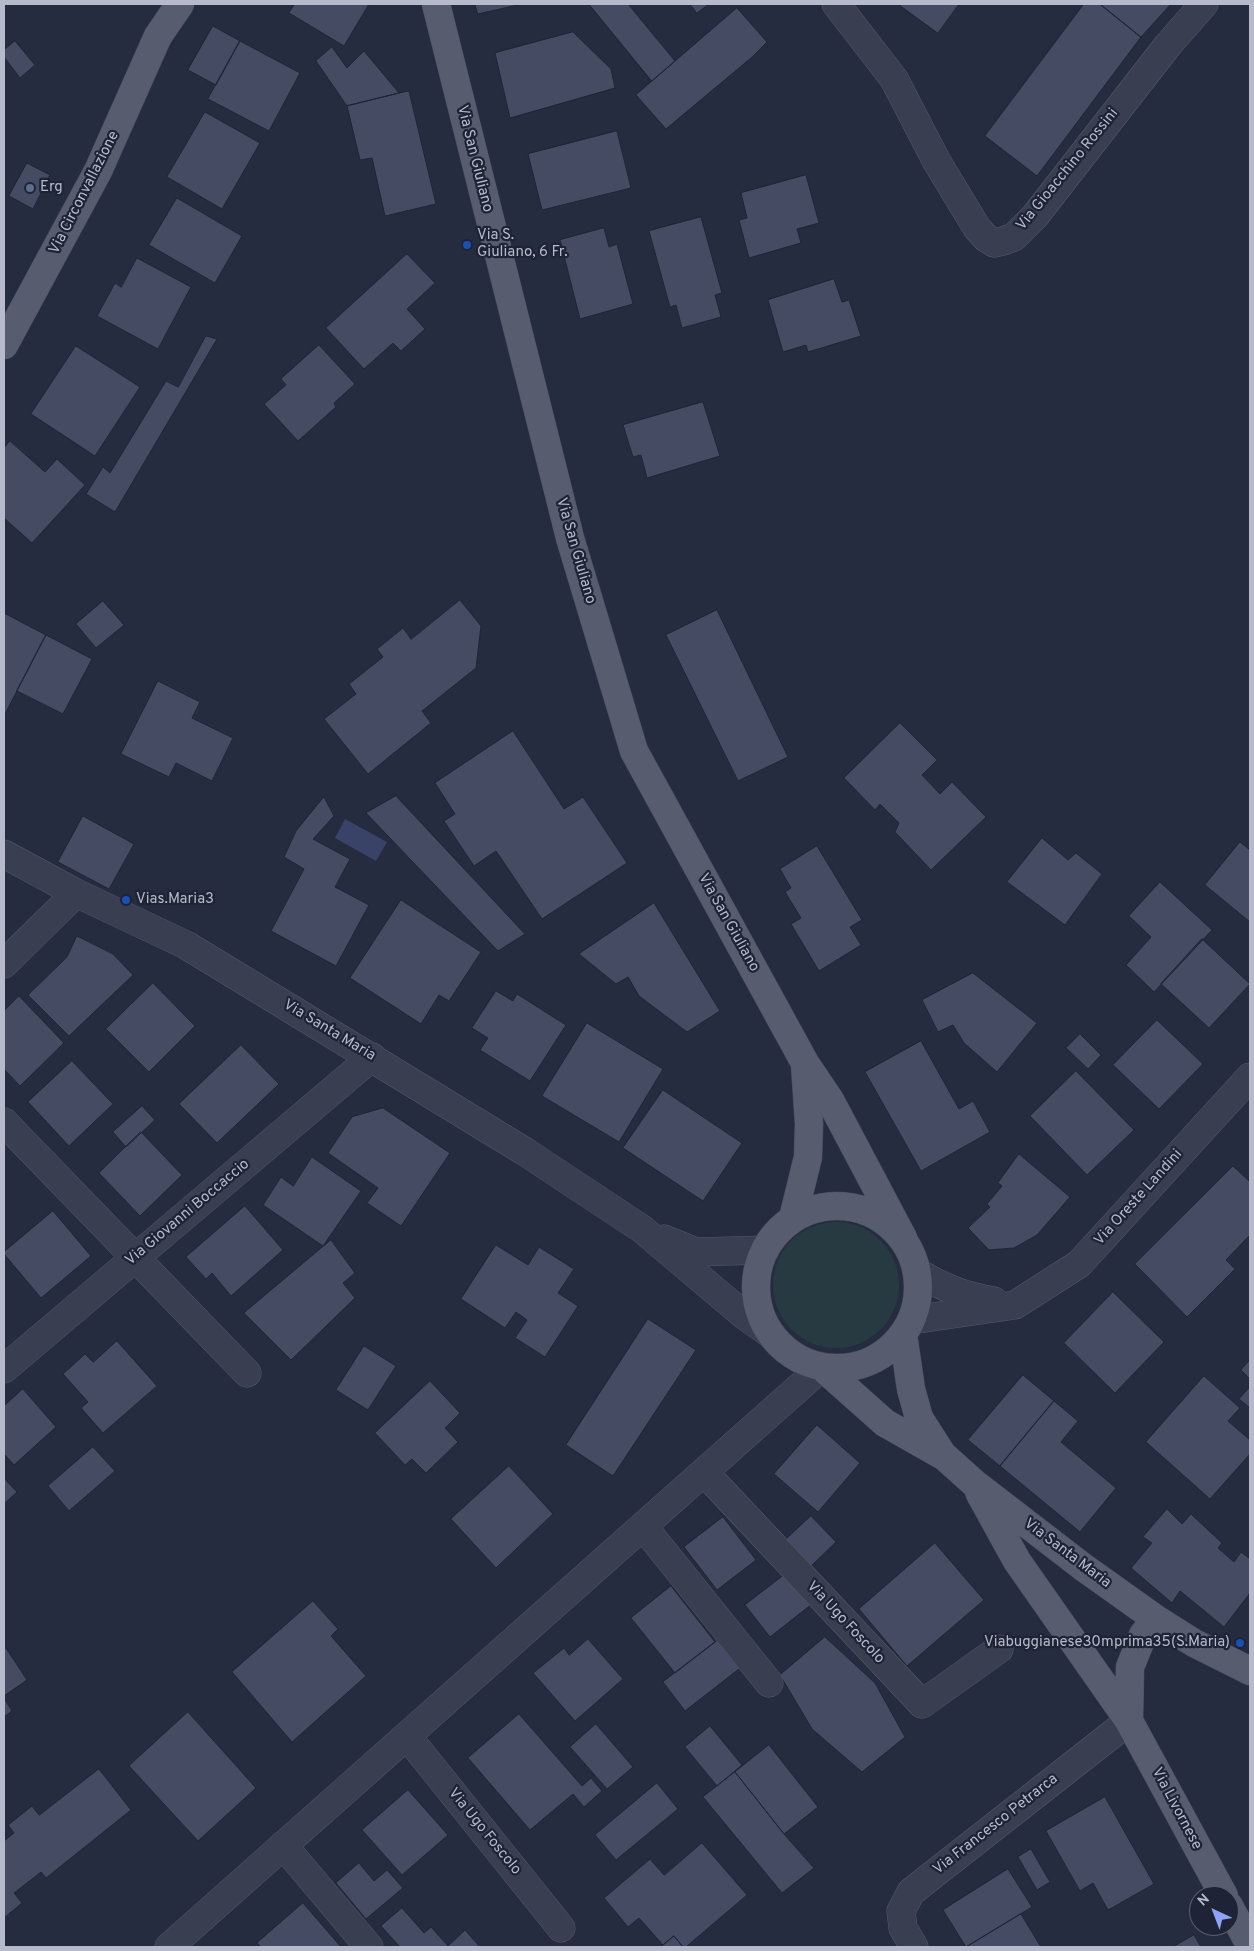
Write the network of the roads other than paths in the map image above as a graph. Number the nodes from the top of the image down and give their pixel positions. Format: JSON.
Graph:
{"nodes":[{"id":1,"x":161,"y":4,"type":"edge"},
{"id":2,"x":180,"y":4,"type":"edge"},
{"id":3,"x":436,"y":4,"type":"edge"},
{"id":4,"x":836,"y":4,"type":"edge"},
{"id":5,"x":1204,"y":4,"type":"edge"},
{"id":6,"x":158,"y":36,"type":"junction"},
{"id":7,"x":4,"y":345,"type":"edge"},
{"id":8,"x":4,"y":854,"type":"edge"},
{"id":9,"x":76,"y":893,"type":"junction"},
{"id":10,"x":4,"y":964,"type":"edge"},
{"id":11,"x":372,"y":1057,"type":"junction"},
{"id":12,"x":805,"y":1063,"type":"junction"},
{"id":13,"x":1250,"y":1077,"type":"edge"},
{"id":14,"x":4,"y":1122,"type":"edge"},
{"id":15,"x":793,"y":1218,"type":"junction"},
{"id":16,"x":642,"y":1229,"type":"junction"},
{"id":17,"x":903,"y":1238,"type":"junction"},
{"id":18,"x":765,"y":1250,"type":"junction"},
{"id":19,"x":136,"y":1258,"type":"junction"},
{"id":20,"x":917,"y":1272,"type":"junction"},
{"id":21,"x":1015,"y":1304,"type":"junction"},
{"id":22,"x":907,"y":1327,"type":"junction"},
{"id":23,"x":772,"y":1335,"type":"junction"},
{"id":24,"x":822,"y":1367,"type":"junction"},
{"id":25,"x":4,"y":1369,"type":"edge"},
{"id":26,"x":247,"y":1372,"type":"dead end"},
{"id":27,"x":945,"y":1457,"type":"junction"},
{"id":28,"x":704,"y":1472,"type":"junction"},
{"id":29,"x":974,"y":1483,"type":"junction"},
{"id":30,"x":642,"y":1526,"type":"junction"},
{"id":31,"x":1156,"y":1619,"type":"junction"},
{"id":32,"x":999,"y":1649,"type":"dead end"},
{"id":33,"x":1250,"y":1671,"type":"edge"},
{"id":34,"x":769,"y":1683,"type":"dead end"},
{"id":35,"x":1129,"y":1721,"type":"junction"},
{"id":36,"x":406,"y":1736,"type":"junction"},
{"id":37,"x":282,"y":1845,"type":"junction"},
{"id":38,"x":1219,"y":1886,"type":"edge"},
{"id":39,"x":1239,"y":1925,"type":"edge"},
{"id":40,"x":561,"y":1928,"type":"dead end"},
{"id":41,"x":909,"y":1938,"type":"edge"},
{"id":42,"x":179,"y":1944,"type":"edge"},
{"id":43,"x":1250,"y":1945,"type":"edge"},
{"id":44,"x":369,"y":1947,"type":"edge"}],
"edges":[{"from":1,"to":6,"type":"main road","name":"Via Circonvallazione"},
{"from":2,"to":6,"type":"main road","name":"Via Circonvallazione"},
{"from":3,"to":12,"type":"main road","name":"Via San Giuliano"},
{"from":4,"to":5,"type":"street","name":"Via Gioacchino Rossini"},
{"from":6,"to":7,"type":"main road","name":"Via Circonvallazione"},
{"from":8,"to":9,"type":"street","name":"Via Santa Maria"},
{"from":9,"to":10,"type":"street"},
{"from":9,"to":11,"type":"street","name":"Via Santa Maria"},
{"from":11,"to":16,"type":"street","name":"Via Santa Maria"},
{"from":11,"to":19,"type":"street","name":"Via Giovanni Boccaccio"},
{"from":12,"to":15,"type":"main road"},
{"from":12,"to":17,"type":"main road","name":"Via San Giuliano"},
{"from":13,"to":21,"type":"street","name":"Via Oreste Landini"},
{"from":14,"to":19,"type":"street"},
{"from":15,"to":17,"type":"main road"},
{"from":15,"to":18,"type":"main road"},
{"from":16,"to":18,"type":"street"},
{"from":16,"to":23,"type":"street"},
{"from":17,"to":20,"type":"main road"},
{"from":18,"to":23,"type":"main road"},
{"from":19,"to":25,"type":"street","name":"Via Giovanni Boccaccio"},
{"from":19,"to":26,"type":"street"},
{"from":20,"to":21,"type":"street"},
{"from":20,"to":22,"type":"main road"},
{"from":21,"to":22,"type":"street","name":"Via Oreste Landini"},
{"from":22,"to":24,"type":"main road"},
{"from":22,"to":27,"type":"main road"},
{"from":23,"to":24,"type":"main road"},
{"from":24,"to":27,"type":"main road"},
{"from":24,"to":28,"type":"street"},
{"from":27,"to":29,"type":"main road","name":"Via Santa Maria"},
{"from":28,"to":30,"type":"street"},
{"from":28,"to":32,"type":"street","name":"Via Ugo Foscolo"},
{"from":29,"to":31,"type":"main road","name":"Via Santa Maria"},
{"from":29,"to":35,"type":"main road","name":"Via Livornese"},
{"from":30,"to":34,"type":"street"},
{"from":30,"to":36,"type":"street"},
{"from":31,"to":33,"type":"main road","name":"Via Santa Maria"},
{"from":31,"to":35,"type":"main road"},
{"from":35,"to":38,"type":"main road","name":"Via Livornese"},
{"from":35,"to":41,"type":"street","name":"Via Francesco Petrarca"},
{"from":36,"to":37,"type":"street"},
{"from":36,"to":40,"type":"street","name":"Via Ugo Foscolo"},
{"from":37,"to":42,"type":"street"},
{"from":37,"to":44,"type":"street"},
{"from":39,"to":43,"type":"main road"}]}
